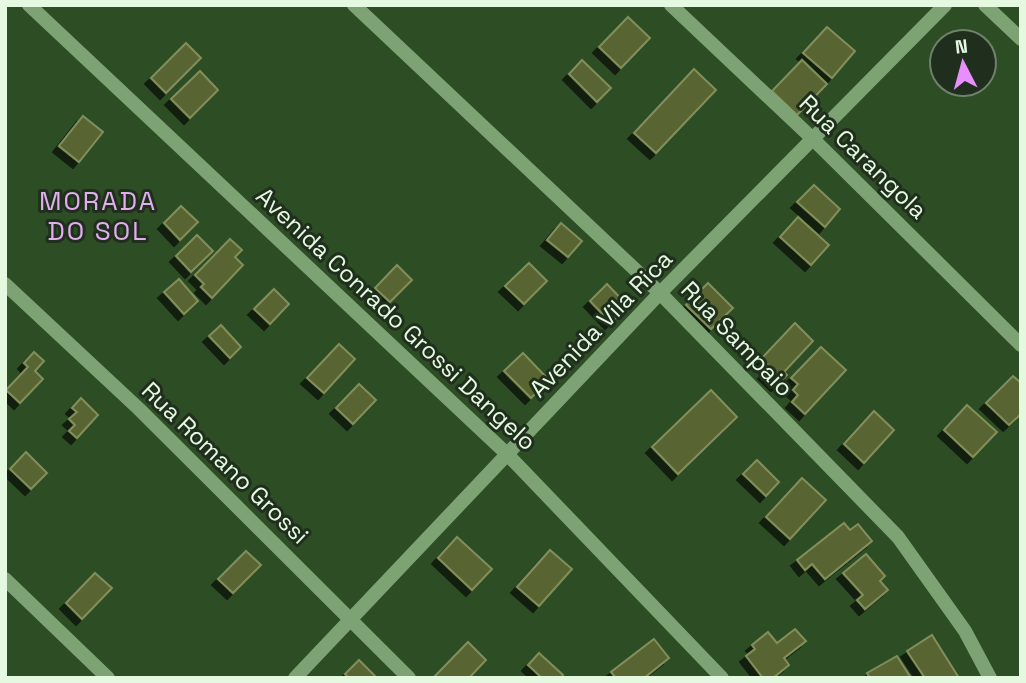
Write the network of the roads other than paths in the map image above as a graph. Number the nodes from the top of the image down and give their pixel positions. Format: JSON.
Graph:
{"nodes":[{"id":1,"x":29,"y":5,"type":"edge"},
{"id":2,"x":354,"y":5,"type":"edge"},
{"id":3,"x":671,"y":5,"type":"edge"},
{"id":4,"x":945,"y":5,"type":"edge"},
{"id":5,"x":985,"y":5,"type":"edge"},
{"id":6,"x":1021,"y":39,"type":"edge"},
{"id":7,"x":814,"y":140,"type":"junction"},
{"id":8,"x":5,"y":284,"type":"edge"},
{"id":9,"x":660,"y":293,"type":"junction"},
{"id":10,"x":1021,"y":345,"type":"edge"},
{"id":11,"x":509,"y":455,"type":"junction"},
{"id":12,"x":5,"y":579,"type":"edge"},
{"id":13,"x":351,"y":618,"type":"junction"},
{"id":14,"x":108,"y":678,"type":"edge"},
{"id":15,"x":295,"y":678,"type":"edge"},
{"id":16,"x":409,"y":678,"type":"edge"},
{"id":17,"x":722,"y":678,"type":"edge"},
{"id":18,"x":990,"y":678,"type":"edge"}],
"edges":[{"from":1,"to":11,"type":"street","name":"Avenida Conrado Grossi Dangelo"},
{"from":2,"to":9,"type":"street","name":"Rua Sampaio"},
{"from":3,"to":7,"type":"street","name":"Rua Carangola"},
{"from":4,"to":7,"type":"street","name":"Avenida Vila Rica"},
{"from":5,"to":6,"type":"street"},
{"from":7,"to":9,"type":"street","name":"Avenida Vila Rica"},
{"from":7,"to":10,"type":"street","name":"Rua Carangola"},
{"from":8,"to":13,"type":"street","name":"Rua Romano Grossi"},
{"from":9,"to":11,"type":"street","name":"Avenida Vila Rica"},
{"from":9,"to":18,"type":"street","name":"Rua Sampaio"},
{"from":11,"to":13,"type":"street","name":"Avenida Vila Rica"},
{"from":11,"to":17,"type":"street","name":"Avenida Conrado Grossi Dangelo"},
{"from":12,"to":14,"type":"street"},
{"from":13,"to":15,"type":"street","name":"Avenida Vila Rica"},
{"from":13,"to":16,"type":"street","name":"Rua Romano Grossi"}]}
